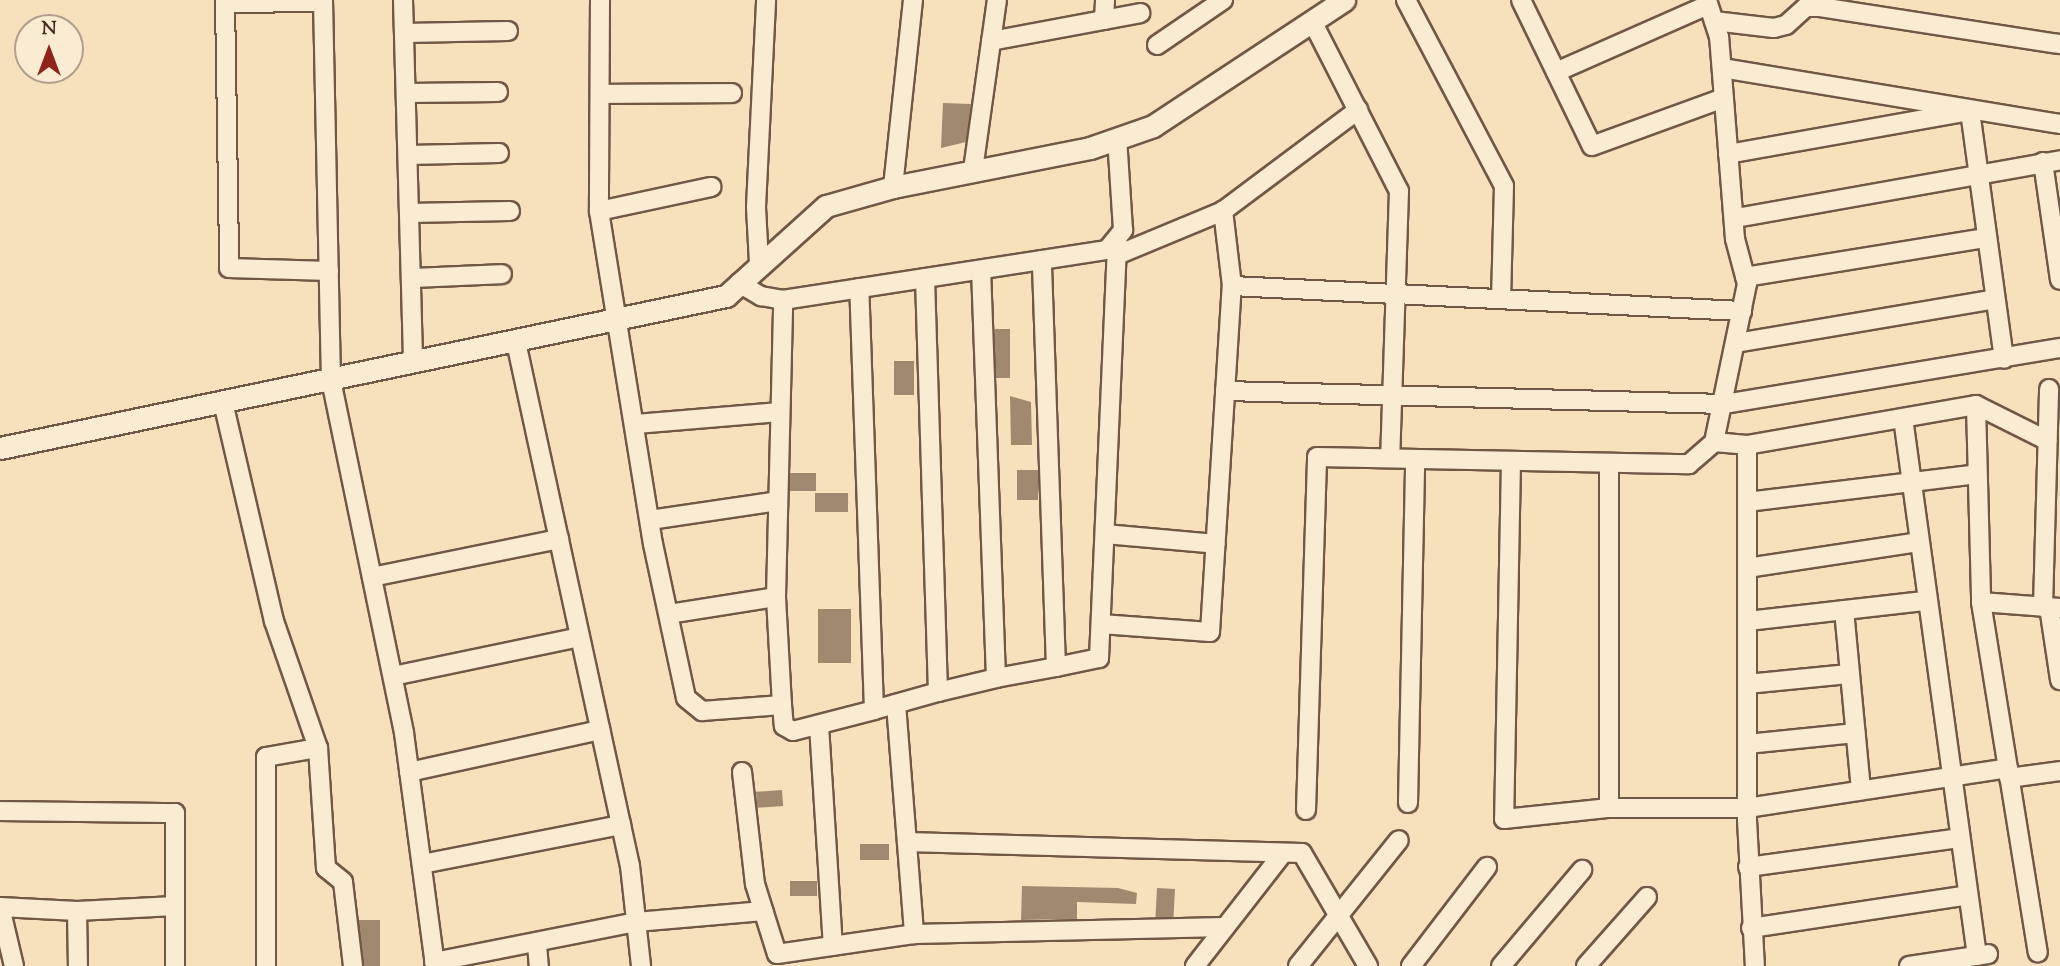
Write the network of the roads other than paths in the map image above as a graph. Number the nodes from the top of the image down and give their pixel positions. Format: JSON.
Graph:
{"nodes":[{"id":1,"x":403,"y":0,"type":"edge"},
{"id":2,"x":600,"y":0,"type":"edge"},
{"id":3,"x":766,"y":0,"type":"edge"},
{"id":4,"x":913,"y":0,"type":"edge"},
{"id":5,"x":997,"y":0,"type":"edge"},
{"id":6,"x":1105,"y":0,"type":"edge"},
{"id":7,"x":1223,"y":0,"type":"edge"},
{"id":8,"x":1344,"y":0,"type":"edge"},
{"id":9,"x":1406,"y":0,"type":"edge"},
{"id":10,"x":323,"y":1,"type":"edge"},
{"id":11,"x":225,"y":2,"type":"edge"},
{"id":12,"x":1526,"y":2,"type":"edge"},
{"id":13,"x":1710,"y":9,"type":"edge"},
{"id":14,"x":1140,"y":13,"type":"dead end"},
{"id":15,"x":1104,"y":20,"type":"junction"},
{"id":16,"x":1312,"y":21,"type":"junction"},
{"id":17,"x":508,"y":30,"type":"dead end"},
{"id":18,"x":405,"y":33,"type":"junction"},
{"id":19,"x":991,"y":41,"type":"junction"},
{"id":20,"x":2060,"y":44,"type":"edge"},
{"id":21,"x":1157,"y":46,"type":"dead end"},
{"id":22,"x":1722,"y":68,"type":"junction"},
{"id":23,"x":1556,"y":72,"type":"junction"},
{"id":24,"x":498,"y":92,"type":"dead end"},
{"id":25,"x":406,"y":93,"type":"junction"},
{"id":26,"x":600,"y":93,"type":"junction"},
{"id":27,"x":732,"y":93,"type":"dead end"},
{"id":28,"x":1724,"y":98,"type":"junction"},
{"id":29,"x":1358,"y":110,"type":"junction"},
{"id":30,"x":1970,"y":111,"type":"junction"},
{"id":31,"x":2060,"y":124,"type":"edge"},
{"id":32,"x":1117,"y":138,"type":"junction"},
{"id":33,"x":499,"y":153,"type":"dead end"},
{"id":34,"x":1728,"y":154,"type":"junction"},
{"id":35,"x":408,"y":155,"type":"junction"},
{"id":36,"x":2051,"y":161,"type":"edge"},
{"id":37,"x":973,"y":170,"type":"junction"},
{"id":38,"x":1976,"y":174,"type":"junction"},
{"id":39,"x":711,"y":187,"type":"dead end"},
{"id":40,"x":892,"y":187,"type":"junction"},
{"id":41,"x":510,"y":211,"type":"dead end"},
{"id":42,"x":599,"y":211,"type":"junction"},
{"id":43,"x":1223,"y":211,"type":"junction"},
{"id":44,"x":410,"y":213,"type":"junction"},
{"id":45,"x":1736,"y":218,"type":"junction"},
{"id":46,"x":1986,"y":238,"type":"junction"},
{"id":47,"x":1117,"y":246,"type":"junction"},
{"id":48,"x":1042,"y":260,"type":"junction"},
{"id":49,"x":759,"y":262,"type":"junction"},
{"id":50,"x":981,"y":270,"type":"junction"},
{"id":51,"x":329,"y":271,"type":"junction"},
{"id":52,"x":502,"y":274,"type":"dead end"},
{"id":53,"x":1745,"y":277,"type":"junction"},
{"id":54,"x":411,"y":278,"type":"junction"},
{"id":55,"x":925,"y":278,"type":"junction"},
{"id":56,"x":2060,"y":280,"type":"edge"},
{"id":57,"x":739,"y":283,"type":"junction"},
{"id":58,"x":1231,"y":286,"type":"junction"},
{"id":59,"x":859,"y":288,"type":"junction"},
{"id":60,"x":1395,"y":294,"type":"junction"},
{"id":61,"x":1502,"y":299,"type":"junction"},
{"id":62,"x":1995,"y":299,"type":"junction"},
{"id":63,"x":783,"y":300,"type":"junction"},
{"id":64,"x":1742,"y":311,"type":"junction"},
{"id":65,"x":620,"y":321,"type":"junction"},
{"id":66,"x":516,"y":342,"type":"junction"},
{"id":67,"x":1736,"y":343,"type":"junction"},
{"id":68,"x":2060,"y":348,"type":"edge"},
{"id":69,"x":2004,"y":359,"type":"junction"},
{"id":70,"x":413,"y":363,"type":"junction"},
{"id":71,"x":331,"y":380,"type":"junction"},
{"id":72,"x":2049,"y":389,"type":"dead end"},
{"id":73,"x":1225,"y":391,"type":"junction"},
{"id":74,"x":1391,"y":394,"type":"junction"},
{"id":75,"x":223,"y":402,"type":"junction"},
{"id":76,"x":1726,"y":404,"type":"junction"},
{"id":77,"x":1976,"y":405,"type":"junction"},
{"id":78,"x":780,"y":412,"type":"junction"},
{"id":79,"x":1903,"y":418,"type":"junction"},
{"id":80,"x":636,"y":424,"type":"junction"},
{"id":81,"x":2048,"y":441,"type":"junction"},
{"id":82,"x":1714,"y":442,"type":"junction"},
{"id":83,"x":1746,"y":445,"type":"junction"},
{"id":84,"x":0,"y":448,"type":"edge"},
{"id":85,"x":1390,"y":458,"type":"junction"},
{"id":86,"x":1415,"y":459,"type":"junction"},
{"id":87,"x":1511,"y":461,"type":"junction"},
{"id":88,"x":1609,"y":463,"type":"junction"},
{"id":89,"x":1977,"y":474,"type":"junction"},
{"id":90,"x":1912,"y":482,"type":"junction"},
{"id":91,"x":778,"y":501,"type":"junction"},
{"id":92,"x":1746,"y":502,"type":"junction"},
{"id":93,"x":650,"y":520,"type":"junction"},
{"id":94,"x":1105,"y":534,"type":"junction"},
{"id":95,"x":559,"y":539,"type":"junction"},
{"id":96,"x":1918,"y":542,"type":"junction"},
{"id":97,"x":1216,"y":544,"type":"junction"},
{"id":98,"x":1746,"y":568,"type":"junction"},
{"id":99,"x":372,"y":577,"type":"junction"},
{"id":100,"x":776,"y":597,"type":"junction"},
{"id":101,"x":1924,"y":601,"type":"junction"},
{"id":102,"x":1981,"y":602,"type":"junction"},
{"id":103,"x":2051,"y":607,"type":"edge"},
{"id":104,"x":1844,"y":610,"type":"junction"},
{"id":105,"x":668,"y":614,"type":"junction"},
{"id":106,"x":1748,"y":621,"type":"junction"},
{"id":107,"x":1101,"y":624,"type":"junction"},
{"id":108,"x":580,"y":638,"type":"junction"},
{"id":109,"x":1056,"y":667,"type":"junction"},
{"id":110,"x":1849,"y":674,"type":"junction"},
{"id":111,"x":393,"y":676,"type":"junction"},
{"id":112,"x":996,"y":678,"type":"junction"},
{"id":113,"x":2060,"y":680,"type":"edge"},
{"id":114,"x":1746,"y":684,"type":"junction"},
{"id":115,"x":938,"y":692,"type":"junction"},
{"id":116,"x":896,"y":704,"type":"junction"},
{"id":117,"x":782,"y":705,"type":"junction"},
{"id":118,"x":874,"y":710,"type":"junction"},
{"id":119,"x":819,"y":725,"type":"junction"},
{"id":120,"x":600,"y":730,"type":"junction"},
{"id":121,"x":1855,"y":733,"type":"junction"},
{"id":122,"x":1746,"y":744,"type":"junction"},
{"id":123,"x":318,"y":748,"type":"junction"},
{"id":124,"x":2060,"y":771,"type":"edge"},
{"id":125,"x":410,"y":772,"type":"junction"},
{"id":126,"x":742,"y":772,"type":"dead end"},
{"id":127,"x":2009,"y":773,"type":"junction"},
{"id":128,"x":1950,"y":776,"type":"junction"},
{"id":129,"x":1861,"y":790,"type":"junction"},
{"id":130,"x":1408,"y":803,"type":"dead end"},
{"id":131,"x":1609,"y":808,"type":"junction"},
{"id":132,"x":1746,"y":808,"type":"junction"},
{"id":133,"x":1306,"y":810,"type":"dead end"},
{"id":134,"x":0,"y":811,"type":"edge"},
{"id":135,"x":621,"y":825,"type":"junction"},
{"id":136,"x":1959,"y":838,"type":"junction"},
{"id":137,"x":1399,"y":840,"type":"dead end"},
{"id":138,"x":907,"y":842,"type":"junction"},
{"id":139,"x":1283,"y":853,"type":"junction"},
{"id":140,"x":422,"y":864,"type":"junction"},
{"id":141,"x":1487,"y":867,"type":"dead end"},
{"id":142,"x":1748,"y":867,"type":"junction"},
{"id":143,"x":1582,"y":870,"type":"dead end"},
{"id":144,"x":1968,"y":895,"type":"junction"},
{"id":145,"x":1647,"y":897,"type":"dead end"},
{"id":146,"x":175,"y":905,"type":"junction"},
{"id":147,"x":0,"y":907,"type":"edge"},
{"id":148,"x":77,"y":911,"type":"junction"},
{"id":149,"x":764,"y":911,"type":"junction"},
{"id":150,"x":1340,"y":918,"type":"junction"},
{"id":151,"x":636,"y":922,"type":"junction"},
{"id":152,"x":1225,"y":927,"type":"junction"},
{"id":153,"x":1751,"y":928,"type":"junction"},
{"id":154,"x":914,"y":934,"type":"junction"},
{"id":155,"x":537,"y":945,"type":"junction"},
{"id":156,"x":833,"y":946,"type":"junction"},
{"id":157,"x":2038,"y":952,"type":"dead end"},
{"id":158,"x":434,"y":964,"type":"edge"},
{"id":159,"x":14,"y":966,"type":"edge"},
{"id":160,"x":78,"y":966,"type":"edge"},
{"id":161,"x":175,"y":966,"type":"edge"},
{"id":162,"x":266,"y":966,"type":"edge"},
{"id":163,"x":353,"y":966,"type":"edge"},
{"id":164,"x":539,"y":966,"type":"edge"},
{"id":165,"x":641,"y":966,"type":"edge"},
{"id":166,"x":1195,"y":966,"type":"edge"},
{"id":167,"x":1298,"y":966,"type":"edge"},
{"id":168,"x":1368,"y":966,"type":"edge"},
{"id":169,"x":1411,"y":966,"type":"edge"},
{"id":170,"x":1501,"y":966,"type":"edge"},
{"id":171,"x":1586,"y":966,"type":"edge"},
{"id":172,"x":1755,"y":966,"type":"edge"},
{"id":173,"x":1909,"y":966,"type":"edge"}],
"edges":[{"from":1,"to":18,"type":"street"},
{"from":2,"to":26,"type":"street"},
{"from":3,"to":49,"type":"street"},
{"from":4,"to":40,"type":"street"},
{"from":5,"to":19,"type":"street"},
{"from":6,"to":15,"type":"street"},
{"from":7,"to":21,"type":"street"},
{"from":8,"to":16,"type":"street"},
{"from":9,"to":61,"type":"street"},
{"from":10,"to":11,"type":"street"},
{"from":10,"to":51,"type":"street"},
{"from":11,"to":51,"type":"street"},
{"from":12,"to":23,"type":"street"},
{"from":13,"to":20,"type":"street"},
{"from":13,"to":22,"type":"street"},
{"from":13,"to":23,"type":"street"},
{"from":14,"to":15,"type":"street"},
{"from":15,"to":19,"type":"street"},
{"from":16,"to":29,"type":"street"},
{"from":16,"to":32,"type":"street"},
{"from":17,"to":18,"type":"street"},
{"from":18,"to":25,"type":"street"},
{"from":19,"to":37,"type":"street"},
{"from":22,"to":28,"type":"street"},
{"from":22,"to":30,"type":"street"},
{"from":23,"to":28,"type":"street"},
{"from":24,"to":25,"type":"street"},
{"from":25,"to":35,"type":"street"},
{"from":26,"to":27,"type":"street"},
{"from":26,"to":42,"type":"street"},
{"from":28,"to":34,"type":"street"},
{"from":29,"to":43,"type":"street"},
{"from":29,"to":60,"type":"street"},
{"from":30,"to":31,"type":"street"},
{"from":30,"to":34,"type":"street"},
{"from":30,"to":38,"type":"street"},
{"from":32,"to":37,"type":"street"},
{"from":32,"to":47,"type":"street"},
{"from":33,"to":35,"type":"street"},
{"from":34,"to":45,"type":"street"},
{"from":35,"to":44,"type":"street"},
{"from":36,"to":38,"type":"street"},
{"from":36,"to":56,"type":"street"},
{"from":37,"to":40,"type":"street"},
{"from":38,"to":45,"type":"street"},
{"from":38,"to":46,"type":"street"},
{"from":39,"to":42,"type":"street"},
{"from":40,"to":49,"type":"street"},
{"from":41,"to":44,"type":"street"},
{"from":42,"to":65,"type":"street"},
{"from":43,"to":47,"type":"street"},
{"from":43,"to":58,"type":"street"},
{"from":44,"to":54,"type":"street"},
{"from":45,"to":53,"type":"street"},
{"from":46,"to":53,"type":"street"},
{"from":46,"to":62,"type":"street"},
{"from":47,"to":48,"type":"street"},
{"from":47,"to":94,"type":"street"},
{"from":48,"to":50,"type":"street"},
{"from":48,"to":109,"type":"street"},
{"from":49,"to":57,"type":"street"},
{"from":50,"to":55,"type":"street"},
{"from":50,"to":112,"type":"street"},
{"from":51,"to":71,"type":"street"},
{"from":52,"to":54,"type":"street"},
{"from":53,"to":64,"type":"street"},
{"from":54,"to":70,"type":"street"},
{"from":55,"to":59,"type":"street"},
{"from":55,"to":115,"type":"street"},
{"from":57,"to":63,"type":"street"},
{"from":57,"to":65,"type":"street"},
{"from":58,"to":60,"type":"street"},
{"from":58,"to":73,"type":"street"},
{"from":59,"to":63,"type":"street"},
{"from":59,"to":118,"type":"street"},
{"from":60,"to":61,"type":"street"},
{"from":60,"to":74,"type":"street"},
{"from":61,"to":64,"type":"street"},
{"from":62,"to":67,"type":"street"},
{"from":62,"to":69,"type":"street"},
{"from":63,"to":78,"type":"street"},
{"from":64,"to":67,"type":"street"},
{"from":65,"to":66,"type":"street"},
{"from":65,"to":80,"type":"street"},
{"from":66,"to":70,"type":"street"},
{"from":66,"to":95,"type":"street"},
{"from":67,"to":76,"type":"street"},
{"from":68,"to":69,"type":"street"},
{"from":69,"to":76,"type":"street"},
{"from":70,"to":71,"type":"street"},
{"from":71,"to":75,"type":"street"},
{"from":71,"to":99,"type":"street"},
{"from":72,"to":81,"type":"street"},
{"from":73,"to":74,"type":"street"},
{"from":73,"to":97,"type":"street"},
{"from":74,"to":76,"type":"street"},
{"from":74,"to":85,"type":"street"},
{"from":75,"to":84,"type":"street"},
{"from":75,"to":123,"type":"street"},
{"from":76,"to":82,"type":"street"},
{"from":77,"to":79,"type":"street"},
{"from":77,"to":81,"type":"street"},
{"from":77,"to":89,"type":"street"},
{"from":78,"to":80,"type":"street"},
{"from":78,"to":91,"type":"street"},
{"from":79,"to":83,"type":"street"},
{"from":79,"to":90,"type":"street"},
{"from":80,"to":93,"type":"street"},
{"from":81,"to":103,"type":"street"},
{"from":82,"to":83,"type":"street"},
{"from":82,"to":88,"type":"street"},
{"from":83,"to":92,"type":"street"},
{"from":85,"to":86,"type":"street"},
{"from":85,"to":133,"type":"street"},
{"from":86,"to":87,"type":"street"},
{"from":86,"to":130,"type":"street"},
{"from":87,"to":88,"type":"street"},
{"from":87,"to":131,"type":"street"},
{"from":88,"to":131,"type":"street"},
{"from":89,"to":90,"type":"street"},
{"from":89,"to":102,"type":"street"},
{"from":90,"to":92,"type":"street"},
{"from":90,"to":96,"type":"street"},
{"from":91,"to":93,"type":"street"},
{"from":91,"to":100,"type":"street"},
{"from":92,"to":98,"type":"street"},
{"from":93,"to":105,"type":"street"},
{"from":94,"to":97,"type":"street"},
{"from":94,"to":107,"type":"street"},
{"from":95,"to":99,"type":"street"},
{"from":95,"to":108,"type":"street"},
{"from":96,"to":98,"type":"street"},
{"from":96,"to":101,"type":"street"},
{"from":97,"to":107,"type":"street"},
{"from":98,"to":106,"type":"street"},
{"from":99,"to":111,"type":"street"},
{"from":100,"to":105,"type":"street"},
{"from":100,"to":117,"type":"street"},
{"from":101,"to":104,"type":"street"},
{"from":101,"to":128,"type":"street"},
{"from":102,"to":103,"type":"street"},
{"from":102,"to":127,"type":"street"},
{"from":103,"to":113,"type":"street"},
{"from":104,"to":106,"type":"street"},
{"from":104,"to":110,"type":"street"},
{"from":105,"to":117,"type":"street"},
{"from":106,"to":114,"type":"street"},
{"from":107,"to":109,"type":"street"},
{"from":108,"to":111,"type":"street"},
{"from":108,"to":120,"type":"street"},
{"from":109,"to":112,"type":"street"},
{"from":110,"to":114,"type":"street"},
{"from":110,"to":121,"type":"street"},
{"from":111,"to":125,"type":"street"},
{"from":112,"to":115,"type":"street"},
{"from":114,"to":122,"type":"street"},
{"from":115,"to":116,"type":"street"},
{"from":116,"to":118,"type":"street"},
{"from":116,"to":138,"type":"street"},
{"from":117,"to":119,"type":"street"},
{"from":118,"to":119,"type":"street"},
{"from":119,"to":156,"type":"street"},
{"from":120,"to":125,"type":"street"},
{"from":120,"to":135,"type":"street"},
{"from":121,"to":122,"type":"street"},
{"from":121,"to":129,"type":"street"},
{"from":122,"to":132,"type":"street"},
{"from":123,"to":162,"type":"street"},
{"from":123,"to":163,"type":"street"},
{"from":124,"to":127,"type":"street"},
{"from":125,"to":140,"type":"street"},
{"from":126,"to":149,"type":"street"},
{"from":127,"to":128,"type":"street"},
{"from":127,"to":157,"type":"street"},
{"from":128,"to":129,"type":"street"},
{"from":128,"to":136,"type":"street"},
{"from":129,"to":132,"type":"street"},
{"from":131,"to":132,"type":"street"},
{"from":132,"to":142,"type":"street"},
{"from":134,"to":146,"type":"street"},
{"from":135,"to":140,"type":"street"},
{"from":135,"to":151,"type":"street"},
{"from":136,"to":142,"type":"street"},
{"from":136,"to":144,"type":"street"},
{"from":137,"to":150,"type":"street"},
{"from":138,"to":139,"type":"street"},
{"from":138,"to":154,"type":"street"},
{"from":139,"to":150,"type":"street"},
{"from":139,"to":152,"type":"street"},
{"from":140,"to":158,"type":"street"},
{"from":141,"to":169,"type":"street"},
{"from":142,"to":153,"type":"street"},
{"from":143,"to":170,"type":"street"},
{"from":144,"to":153,"type":"street"},
{"from":144,"to":173,"type":"street"},
{"from":145,"to":171,"type":"street"},
{"from":146,"to":148,"type":"street"},
{"from":146,"to":161,"type":"street"},
{"from":147,"to":148,"type":"street"},
{"from":147,"to":159,"type":"street"},
{"from":148,"to":160,"type":"street"},
{"from":149,"to":151,"type":"street"},
{"from":149,"to":156,"type":"street"},
{"from":150,"to":167,"type":"street"},
{"from":150,"to":168,"type":"street"},
{"from":151,"to":155,"type":"street"},
{"from":151,"to":165,"type":"street"},
{"from":152,"to":154,"type":"street"},
{"from":152,"to":166,"type":"street"},
{"from":153,"to":172,"type":"street"},
{"from":154,"to":156,"type":"street"},
{"from":155,"to":158,"type":"street"},
{"from":155,"to":164,"type":"street"}]}
